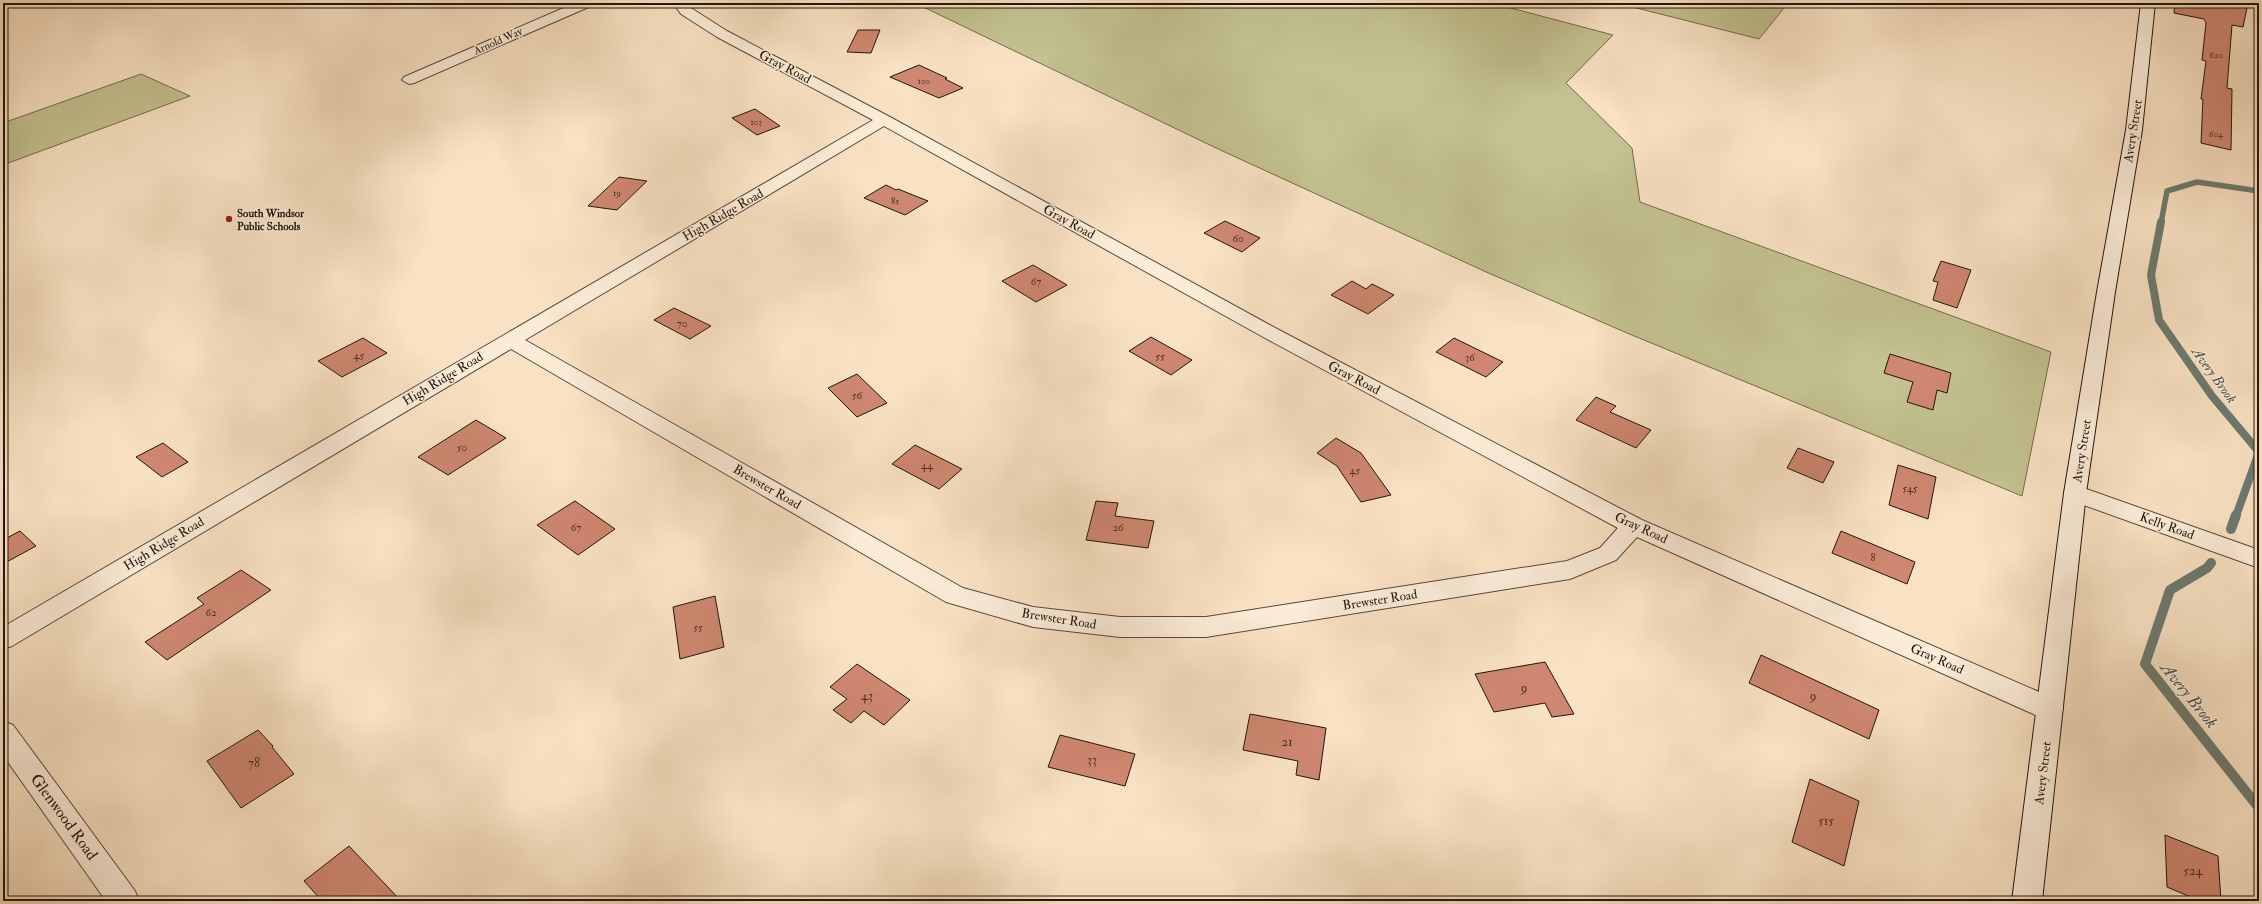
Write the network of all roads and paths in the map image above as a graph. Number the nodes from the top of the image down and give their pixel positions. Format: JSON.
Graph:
{"nodes":[{"id":1,"x":586,"y":3,"type":"edge"},
{"id":2,"x":680,"y":3,"type":"edge"},
{"id":3,"x":2148,"y":3,"type":"edge"},
{"id":4,"x":409,"y":80,"type":"dead end"},
{"id":5,"x":884,"y":120,"type":"junction"},
{"id":6,"x":510,"y":340,"type":"junction"},
{"id":7,"x":2075,"y":493,"type":"junction"},
{"id":8,"x":1634,"y":526,"type":"junction"},
{"id":9,"x":2259,"y":559,"type":"edge"},
{"id":10,"x":3,"y":639,"type":"edge"},
{"id":11,"x":2050,"y":709,"type":"junction"},
{"id":12,"x":3,"y":733,"type":"edge"},
{"id":13,"x":124,"y":901,"type":"edge"},
{"id":14,"x":2028,"y":901,"type":"edge"}],
"edges":[{"from":1,"to":4,"type":"street","name":"Arnold Way"},
{"from":2,"to":5,"type":"street","name":"Gray Road"},
{"from":3,"to":7,"type":"street","name":"Avery Street"},
{"from":5,"to":6,"type":"street","name":"High Ridge Road"},
{"from":5,"to":8,"type":"street","name":"Gray Road"},
{"from":6,"to":8,"type":"street","name":"Brewster Road"},
{"from":6,"to":10,"type":"street","name":"High Ridge Road"},
{"from":7,"to":9,"type":"street","name":"Kelly Road"},
{"from":7,"to":11,"type":"street","name":"Avery Street"},
{"from":8,"to":11,"type":"street","name":"Gray Road"},
{"from":11,"to":14,"type":"street","name":"Avery Street"},
{"from":12,"to":13,"type":"street","name":"Glenwood Road"}]}
